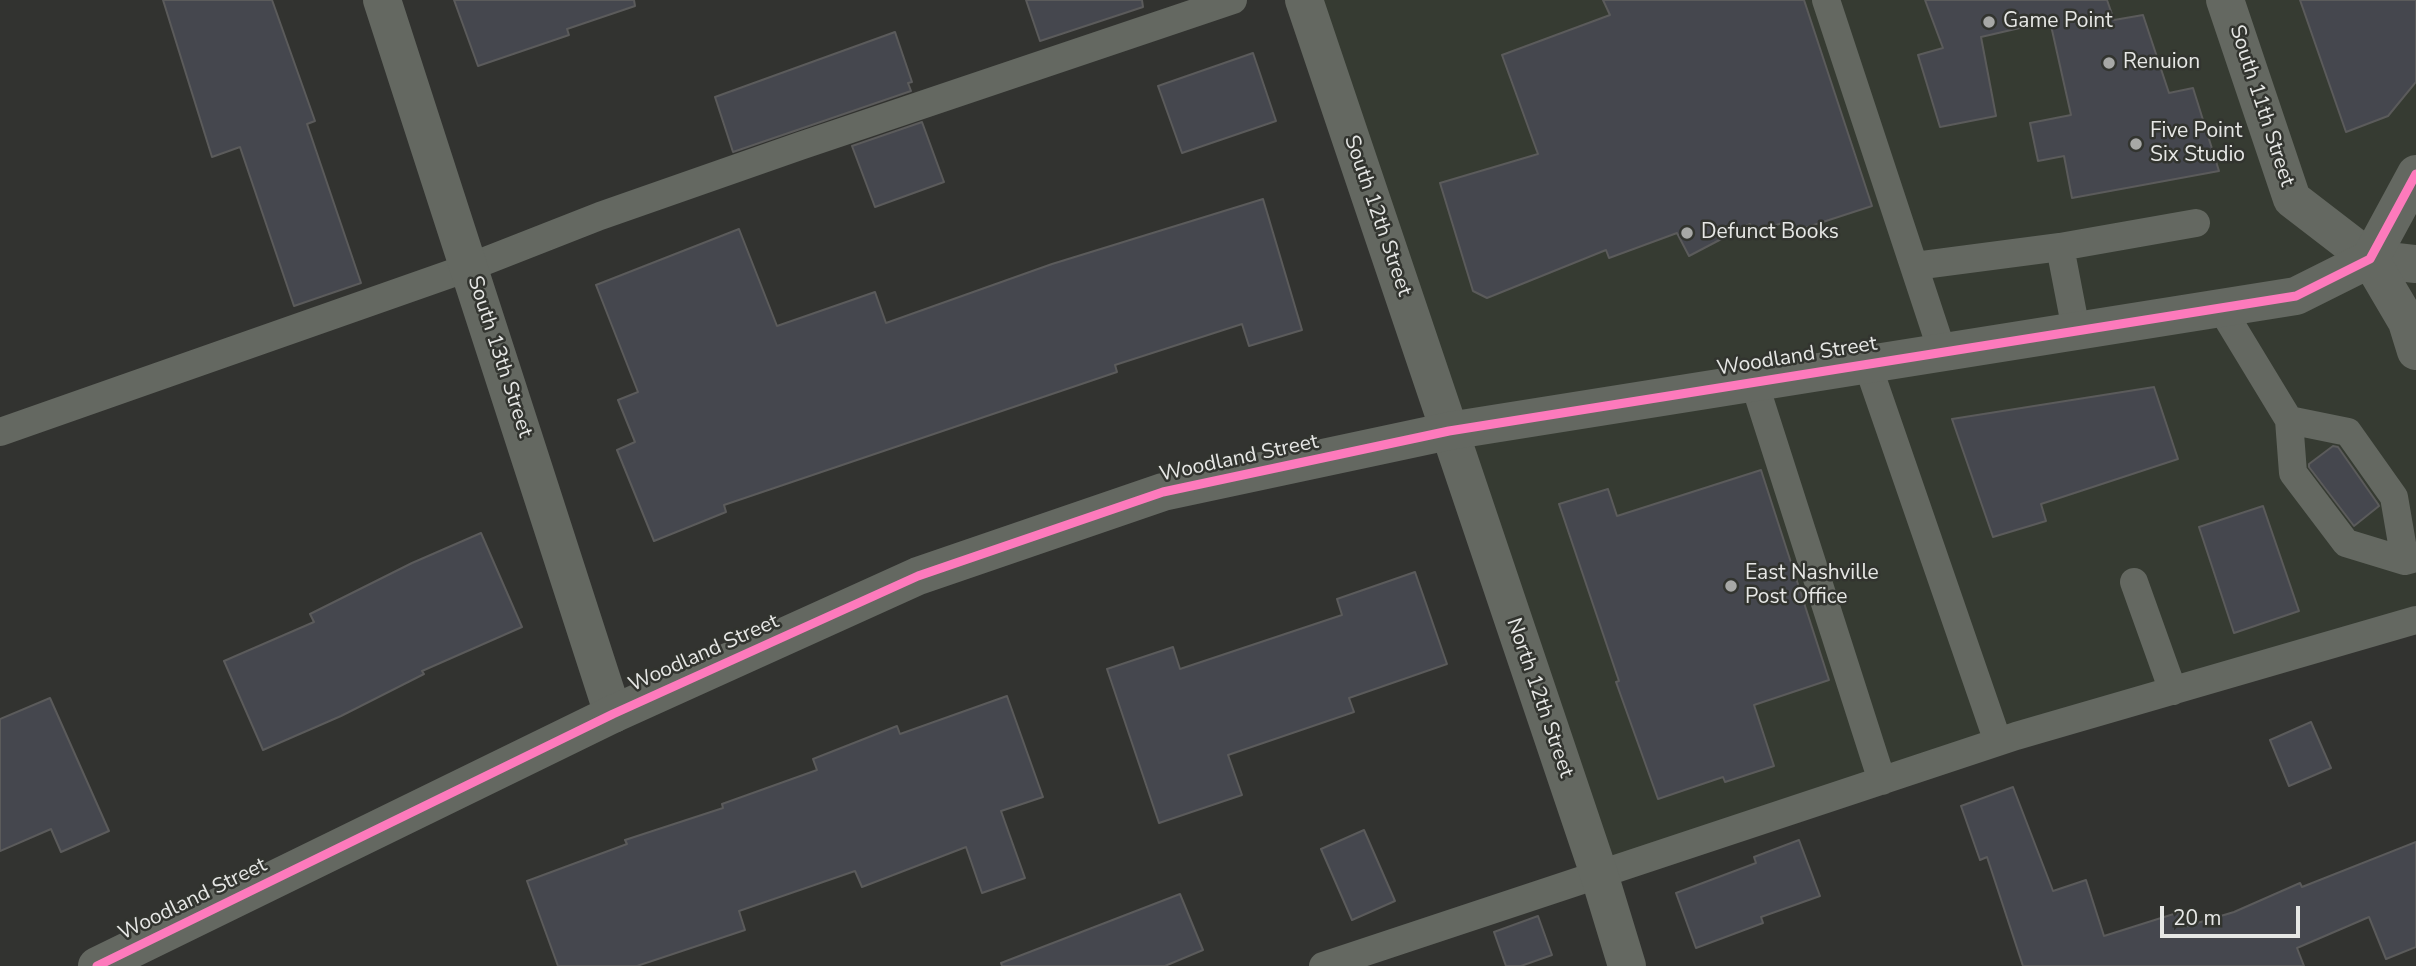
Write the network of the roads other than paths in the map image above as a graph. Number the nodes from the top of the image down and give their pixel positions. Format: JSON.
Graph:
{"nodes":[{"id":1,"x":382,"y":0,"type":"edge"},
{"id":2,"x":1233,"y":0,"type":"edge"},
{"id":3,"x":1304,"y":0,"type":"edge"},
{"id":4,"x":1826,"y":0,"type":"edge"},
{"id":5,"x":2225,"y":0,"type":"edge"},
{"id":6,"x":2416,"y":174,"type":"edge"},
{"id":7,"x":2196,"y":223,"type":"dead end"},
{"id":8,"x":2060,"y":247,"type":"junction"},
{"id":9,"x":2370,"y":259,"type":"junction"},
{"id":10,"x":2416,"y":264,"type":"edge"},
{"id":11,"x":1915,"y":266,"type":"junction"},
{"id":12,"x":470,"y":267,"type":"junction"},
{"id":13,"x":2221,"y":308,"type":"junction"},
{"id":14,"x":2076,"y":330,"type":"junction"},
{"id":15,"x":1942,"y":351,"type":"junction"},
{"id":16,"x":2416,"y":351,"type":"edge"},
{"id":17,"x":1867,"y":363,"type":"junction"},
{"id":18,"x":1754,"y":382,"type":"junction"},
{"id":19,"x":2289,"y":420,"type":"junction"},
{"id":20,"x":1449,"y":431,"type":"junction"},
{"id":21,"x":0,"y":432,"type":"edge"},
{"id":22,"x":2410,"y":559,"type":"edge"},
{"id":23,"x":2134,"y":582,"type":"dead end"},
{"id":24,"x":2416,"y":620,"type":"edge"},
{"id":25,"x":2173,"y":691,"type":"junction"},
{"id":26,"x":613,"y":714,"type":"junction"},
{"id":27,"x":1998,"y":742,"type":"junction"},
{"id":28,"x":1882,"y":781,"type":"junction"},
{"id":29,"x":1599,"y":874,"type":"junction"},
{"id":30,"x":97,"y":966,"type":"edge"},
{"id":31,"x":1323,"y":966,"type":"edge"},
{"id":32,"x":1627,"y":966,"type":"edge"}],
"edges":[{"from":1,"to":12,"type":"street","name":"South 13th Street"},
{"from":2,"to":12,"type":"lane"},
{"from":3,"to":20,"type":"street","name":"South 12th Street"},
{"from":4,"to":11,"type":"lane"},
{"from":5,"to":9,"type":"street","name":"South 11th Street"},
{"from":6,"to":9,"type":"street"},
{"from":7,"to":8,"type":"lane"},
{"from":8,"to":11,"type":"lane"},
{"from":8,"to":14,"type":"lane"},
{"from":9,"to":10,"type":"street"},
{"from":9,"to":13,"type":"street","name":"Woodland Street"},
{"from":9,"to":16,"type":"street"},
{"from":11,"to":15,"type":"lane"},
{"from":12,"to":21,"type":"lane"},
{"from":12,"to":26,"type":"street","name":"South 13th Street"},
{"from":13,"to":14,"type":"street","name":"Woodland Street"},
{"from":13,"to":19,"type":"lane"},
{"from":14,"to":15,"type":"street","name":"Woodland Street"},
{"from":15,"to":17,"type":"street","name":"Woodland Street"},
{"from":17,"to":18,"type":"street","name":"Woodland Street"},
{"from":17,"to":27,"type":"lane"},
{"from":18,"to":20,"type":"street","name":"Woodland Street"},
{"from":18,"to":28,"type":"lane"},
{"from":19,"to":22,"type":"lane"},
{"from":19,"to":22,"type":"lane"},
{"from":20,"to":26,"type":"street","name":"Woodland Street"},
{"from":20,"to":29,"type":"street","name":"North 12th Street"},
{"from":23,"to":25,"type":"lane"},
{"from":24,"to":25,"type":"lane"},
{"from":25,"to":27,"type":"lane"},
{"from":26,"to":30,"type":"street","name":"Woodland Street"},
{"from":27,"to":28,"type":"lane"},
{"from":28,"to":29,"type":"lane"},
{"from":29,"to":31,"type":"lane"},
{"from":29,"to":32,"type":"street","name":"North 12th Street"}]}
